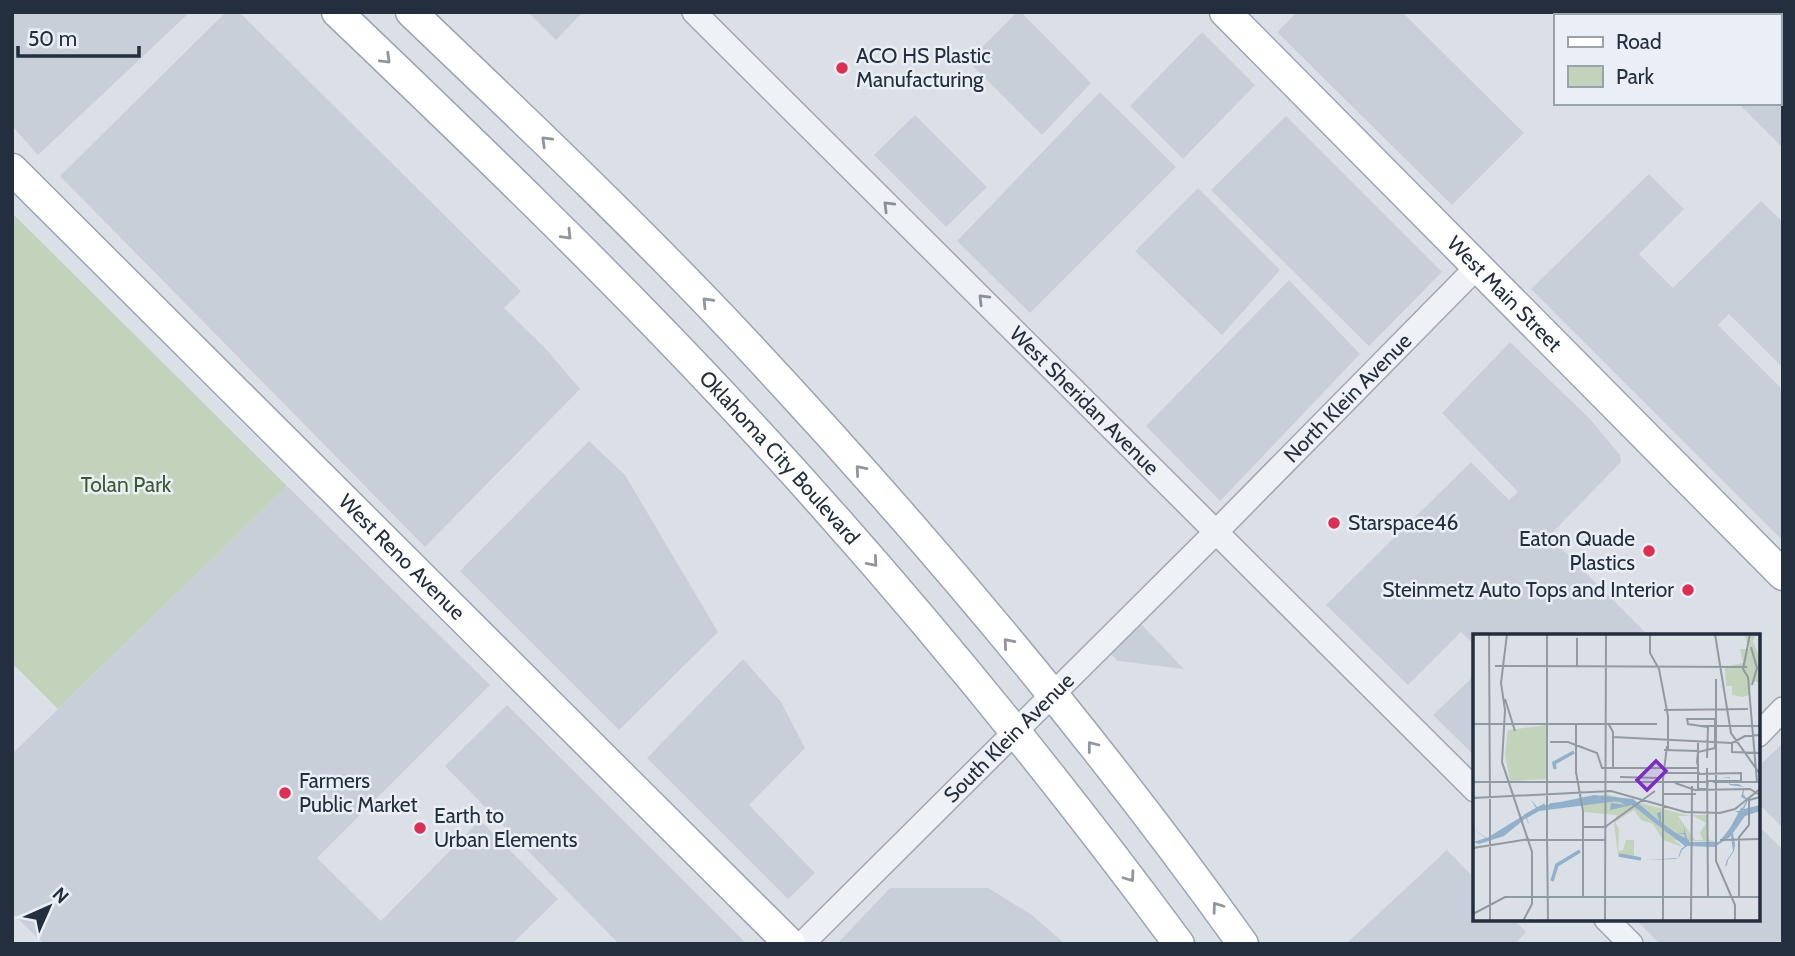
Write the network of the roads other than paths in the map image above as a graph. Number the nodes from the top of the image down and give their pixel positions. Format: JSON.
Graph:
{"nodes":[{"id":1,"x":337,"y":12,"type":"edge"},
{"id":2,"x":411,"y":12,"type":"edge"},
{"id":3,"x":694,"y":12,"type":"edge"},
{"id":4,"x":1225,"y":12,"type":"edge"},
{"id":5,"x":12,"y":169,"type":"edge"},
{"id":6,"x":1479,"y":265,"type":"junction"},
{"id":7,"x":1216,"y":532,"type":"junction"},
{"id":8,"x":1783,"y":575,"type":"edge"},
{"id":9,"x":1052,"y":696,"type":"junction"},
{"id":10,"x":1783,"y":709,"type":"edge"},
{"id":11,"x":1015,"y":732,"type":"junction"},
{"id":12,"x":1760,"y":732,"type":"edge"},
{"id":13,"x":1473,"y":788,"type":"edge"},
{"id":14,"x":1608,"y":921,"type":"edge"},
{"id":15,"x":790,"y":944,"type":"edge"},
{"id":16,"x":802,"y":944,"type":"edge"},
{"id":17,"x":1179,"y":944,"type":"edge"},
{"id":18,"x":1243,"y":944,"type":"edge"},
{"id":19,"x":1631,"y":944,"type":"edge"}],
"edges":[{"from":1,"to":11,"type":"main road","name":"Oklahoma City Boulevard","one_way":true},
{"from":9,"to":2,"type":"main road","one_way":true},
{"from":7,"to":3,"type":"street","name":"West Sheridan Avenue","one_way":true},
{"from":4,"to":6,"type":"main road","name":"West Main Street"},
{"from":5,"to":15,"type":"main road","name":"West Reno Avenue"},
{"from":6,"to":7,"type":"street","name":"North Klein Avenue"},
{"from":6,"to":8,"type":"main road","name":"West Main Street"},
{"from":7,"to":9,"type":"street","name":"South Klein Avenue"},
{"from":7,"to":13,"type":"street","name":"West Sheridan Avenue"},
{"from":9,"to":11,"type":"street","name":"South Klein Avenue"},
{"from":18,"to":9,"type":"main road","one_way":true},
{"from":10,"to":12,"type":"street"},
{"from":11,"to":16,"type":"street","name":"South Klein Avenue"},
{"from":11,"to":17,"type":"main road","name":"Oklahoma City Boulevard","one_way":true},
{"from":14,"to":19,"type":"street"}]}
